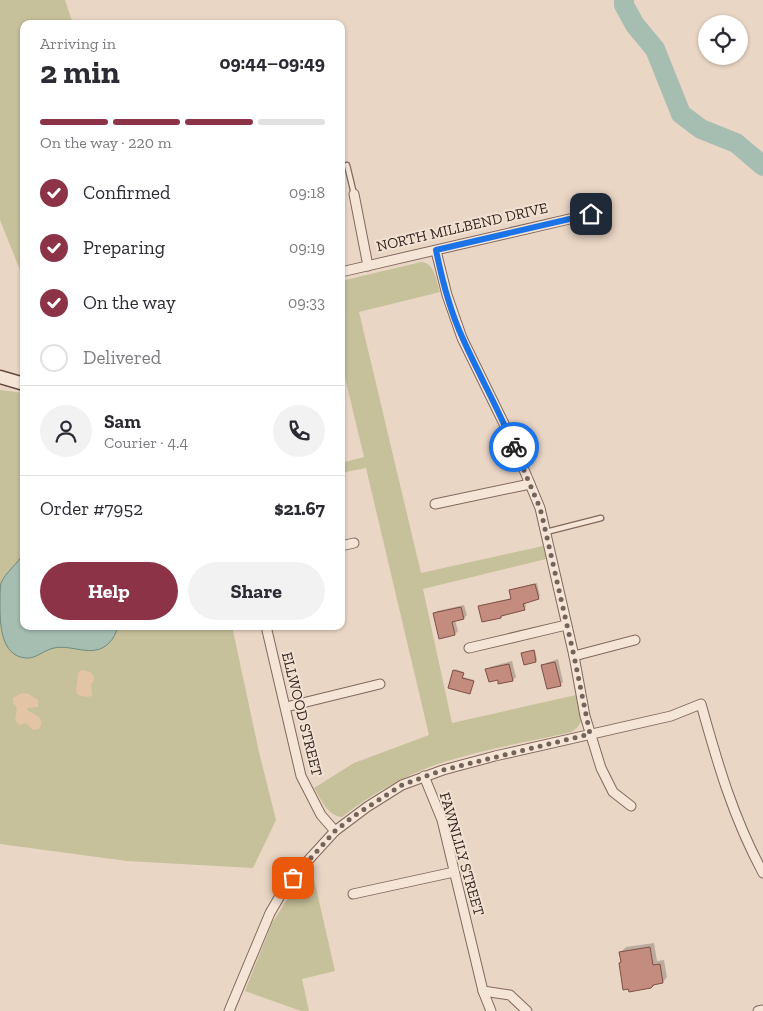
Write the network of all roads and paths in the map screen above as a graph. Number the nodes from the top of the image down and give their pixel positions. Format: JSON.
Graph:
{"nodes":[{"id":1,"x":347,"y":165,"type":"dead end"},
{"id":2,"x":354,"y":194,"type":"joint"},
{"id":3,"x":591,"y":214,"type":"dead end"},
{"id":4,"x":436,"y":250,"type":"junction"},
{"id":5,"x":368,"y":266,"type":"junction"},
{"id":6,"x":345,"y":271,"type":"edge"},
{"id":7,"x":0,"y":377,"type":"edge"},
{"id":8,"x":20,"y":383,"type":"edge"},
{"id":9,"x":530,"y":484,"type":"junction"},
{"id":10,"x":435,"y":504,"type":"dead end"},
{"id":11,"x":601,"y":518,"type":"dead end"},
{"id":12,"x":546,"y":532,"type":"junction"},
{"id":13,"x":354,"y":543,"type":"dead end"},
{"id":14,"x":345,"y":545,"type":"edge"},
{"id":15,"x":566,"y":625,"type":"junction"},
{"id":16,"x":267,"y":630,"type":"edge"},
{"id":17,"x":635,"y":640,"type":"dead end"},
{"id":18,"x":469,"y":648,"type":"dead end"},
{"id":19,"x":574,"y":656,"type":"junction"},
{"id":20,"x":380,"y":684,"type":"dead end"},
{"id":21,"x":286,"y":707,"type":"junction"},
{"id":22,"x":590,"y":734,"type":"junction"},
{"id":23,"x":424,"y":776,"type":"junction"},
{"id":24,"x":631,"y":806,"type":"dead end"},
{"id":25,"x":335,"y":831,"type":"junction"},
{"id":26,"x":454,"y":872,"type":"junction"},
{"id":27,"x":763,"y":873,"type":"edge"},
{"id":28,"x":353,"y":894,"type":"dead end"},
{"id":29,"x":483,"y":992,"type":"junction"},
{"id":30,"x":763,"y":1010,"type":"edge"},
{"id":31,"x":229,"y":1011,"type":"edge"},
{"id":32,"x":491,"y":1011,"type":"edge"},
{"id":33,"x":527,"y":1011,"type":"edge"},
{"id":34,"x":758,"y":1011,"type":"edge"}],
"edges":[{"from":1,"to":2,"type":"lane"},
{"from":2,"to":5,"type":"street"},
{"from":3,"to":4,"type":"street","name":"NORTH MILLBEND DRIVE"},
{"from":4,"to":5,"type":"street","name":"NORTH MILLBEND DRIVE"},
{"from":4,"to":9,"type":"street"},
{"from":5,"to":6,"type":"street","name":"NORTH MILLBEND DRIVE"},
{"from":7,"to":8,"type":"street"},
{"from":9,"to":10,"type":"street"},
{"from":9,"to":12,"type":"street"},
{"from":11,"to":12,"type":"lane"},
{"from":12,"to":15,"type":"street"},
{"from":13,"to":14,"type":"street"},
{"from":15,"to":18,"type":"street"},
{"from":15,"to":19,"type":"street"},
{"from":16,"to":21,"type":"street","name":"ELLWOOD STREET"},
{"from":17,"to":19,"type":"street"},
{"from":19,"to":22,"type":"street"},
{"from":20,"to":21,"type":"street"},
{"from":21,"to":25,"type":"street","name":"ELLWOOD STREET"},
{"from":22,"to":23,"type":"street"},
{"from":22,"to":24,"type":"street"},
{"from":22,"to":27,"type":"street"},
{"from":23,"to":25,"type":"street"},
{"from":23,"to":26,"type":"street","name":"FAWNLILY STREET"},
{"from":25,"to":31,"type":"street"},
{"from":26,"to":28,"type":"street"},
{"from":26,"to":29,"type":"street","name":"FAWNLILY STREET"},
{"from":29,"to":32,"type":"street","name":"FAWNLILY STREET"},
{"from":29,"to":33,"type":"street"},
{"from":30,"to":34,"type":"street"}]}
